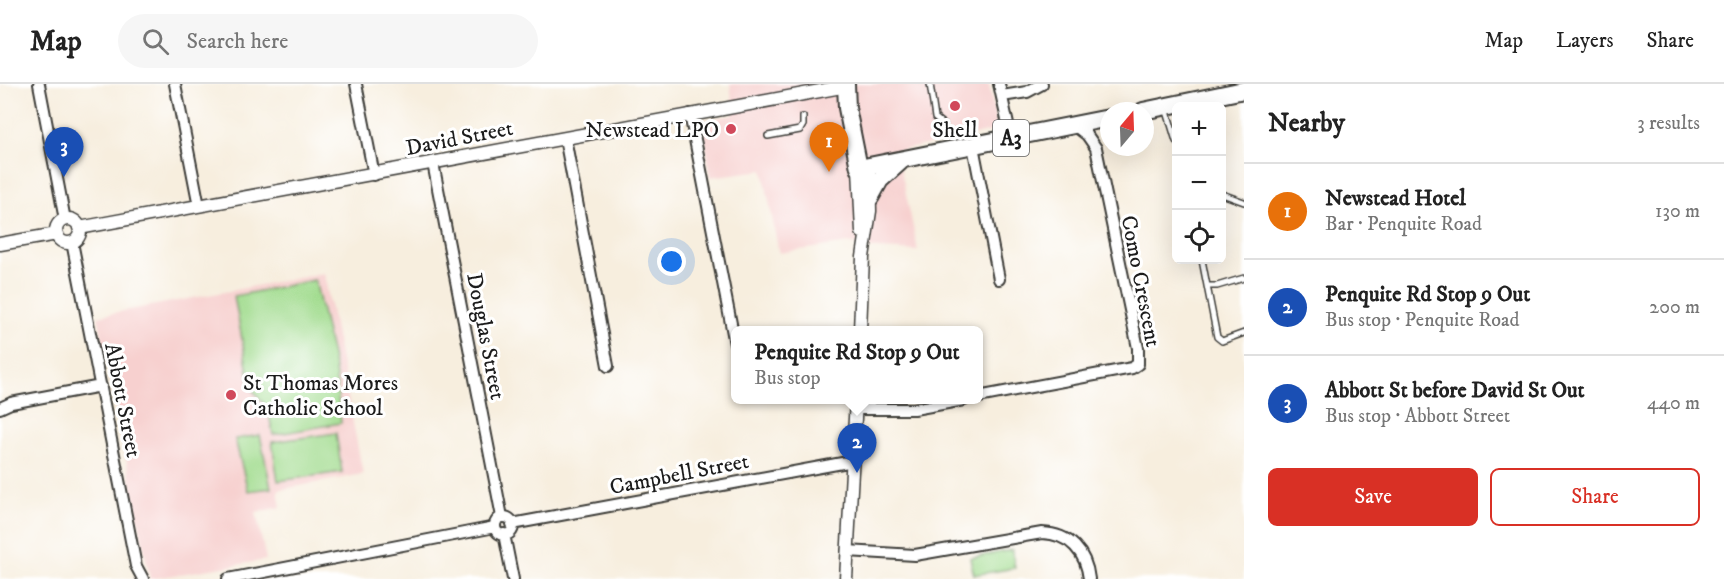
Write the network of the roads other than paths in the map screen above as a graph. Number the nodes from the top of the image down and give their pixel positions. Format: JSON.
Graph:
{"nodes":[{"id":1,"x":39,"y":84,"type":"edge"},
{"id":2,"x":175,"y":84,"type":"edge"},
{"id":3,"x":356,"y":84,"type":"edge"},
{"id":4,"x":930,"y":84,"type":"edge"},
{"id":5,"x":999,"y":84,"type":"edge"},
{"id":6,"x":1042,"y":84,"type":"edge"},
{"id":7,"x":847,"y":85,"type":"edge"},
{"id":8,"x":1244,"y":90,"type":"edge"},
{"id":9,"x":1002,"y":96,"type":"junction"},
{"id":10,"x":1166,"y":106,"type":"junction"},
{"id":11,"x":1154,"y":109,"type":"edge"},
{"id":12,"x":690,"y":114,"type":"junction"},
{"id":13,"x":803,"y":117,"type":"dead end"},
{"id":14,"x":1100,"y":120,"type":"edge"},
{"id":15,"x":944,"y":125,"type":"dead end"},
{"id":16,"x":1074,"y":125,"type":"junction"},
{"id":17,"x":1172,"y":127,"type":"edge"},
{"id":18,"x":768,"y":136,"type":"dead end"},
{"id":19,"x":565,"y":138,"type":"junction"},
{"id":20,"x":1011,"y":138,"type":"junction"},
{"id":21,"x":973,"y":146,"type":"junction"},
{"id":22,"x":903,"y":160,"type":"junction"},
{"id":23,"x":433,"y":163,"type":"junction"},
{"id":24,"x":864,"y":167,"type":"junction"},
{"id":25,"x":374,"y":175,"type":"junction"},
{"id":26,"x":1226,"y":196,"type":"edge"},
{"id":27,"x":870,"y":198,"type":"junction"},
{"id":28,"x":1244,"y":202,"type":"edge"},
{"id":29,"x":199,"y":206,"type":"junction"},
{"id":30,"x":65,"y":220,"type":"junction"},
{"id":31,"x":79,"y":228,"type":"junction"},
{"id":32,"x":57,"y":234,"type":"junction"},
{"id":33,"x":72,"y":242,"type":"junction"},
{"id":34,"x":0,"y":244,"type":"edge"},
{"id":35,"x":863,"y":257,"type":"junction"},
{"id":36,"x":1203,"y":264,"type":"edge"},
{"id":37,"x":1244,"y":269,"type":"edge"},
{"id":38,"x":1243,"y":278,"type":"edge"},
{"id":39,"x":999,"y":279,"type":"dead end"},
{"id":40,"x":1207,"y":286,"type":"junction"},
{"id":41,"x":731,"y":326,"type":"edge"},
{"id":42,"x":860,"y":326,"type":"edge"},
{"id":43,"x":1244,"y":333,"type":"edge"},
{"id":44,"x":608,"y":366,"type":"dead end"},
{"id":45,"x":101,"y":386,"type":"junction"},
{"id":46,"x":983,"y":396,"type":"edge"},
{"id":47,"x":856,"y":404,"type":"edge"},
{"id":48,"x":939,"y":404,"type":"edge"},
{"id":49,"x":0,"y":408,"type":"edge"},
{"id":50,"x":853,"y":461,"type":"junction"},
{"id":51,"x":502,"y":517,"type":"junction"},
{"id":52,"x":512,"y":524,"type":"junction"},
{"id":53,"x":499,"y":531,"type":"junction"},
{"id":54,"x":847,"y":551,"type":"junction"},
{"id":55,"x":136,"y":566,"type":"junction"},
{"id":56,"x":135,"y":579,"type":"edge"},
{"id":57,"x":143,"y":579,"type":"edge"},
{"id":58,"x":228,"y":579,"type":"edge"},
{"id":59,"x":513,"y":579,"type":"edge"},
{"id":60,"x":846,"y":579,"type":"edge"},
{"id":61,"x":1089,"y":579,"type":"edge"}],
"edges":[{"from":1,"to":30,"type":"street"},
{"from":2,"to":29,"type":"street"},
{"from":3,"to":25,"type":"street"},
{"from":4,"to":15,"type":"lane"},
{"from":5,"to":9,"type":"street"},
{"from":6,"to":9,"type":"street"},
{"from":7,"to":12,"type":"street","name":"David Street"},
{"from":7,"to":24,"type":"highway"},
{"from":8,"to":10,"type":"highway"},
{"from":9,"to":20,"type":"street"},
{"from":10,"to":11,"type":"highway"},
{"from":10,"to":17,"type":"lane"},
{"from":12,"to":19,"type":"street","name":"David Street"},
{"from":12,"to":41,"type":"street"},
{"from":13,"to":18,"type":"lane"},
{"from":14,"to":16,"type":"highway","number":"A3"},
{"from":16,"to":20,"type":"highway","number":"A3"},
{"from":16,"to":46,"type":"street","name":"Como Crescent"},
{"from":19,"to":23,"type":"street","name":"David Street"},
{"from":19,"to":44,"type":"street"},
{"from":20,"to":21,"type":"highway","number":"A3"},
{"from":21,"to":22,"type":"highway","number":"A3"},
{"from":21,"to":39,"type":"street"},
{"from":22,"to":24,"type":"highway","number":"A3"},
{"from":22,"to":27,"type":"highway"},
{"from":23,"to":25,"type":"street","name":"David Street"},
{"from":23,"to":51,"type":"street","name":"Douglas Street"},
{"from":24,"to":27,"type":"street"},
{"from":24,"to":35,"type":"street"},
{"from":25,"to":29,"type":"street","name":"David Street"},
{"from":26,"to":28,"type":"lane"},
{"from":27,"to":35,"type":"street"},
{"from":29,"to":31,"type":"street","name":"David Street"},
{"from":30,"to":31,"type":"street"},
{"from":30,"to":32,"type":"street"},
{"from":31,"to":33,"type":"street"},
{"from":32,"to":33,"type":"street"},
{"from":32,"to":34,"type":"street"},
{"from":33,"to":45,"type":"street","name":"Abbott Street"},
{"from":35,"to":42,"type":"street"},
{"from":36,"to":40,"type":"lane"},
{"from":37,"to":38,"type":"lane"},
{"from":38,"to":40,"type":"lane"},
{"from":40,"to":43,"type":"lane"},
{"from":45,"to":49,"type":"street"},
{"from":45,"to":55,"type":"street","name":"Abbott Street"},
{"from":47,"to":48,"type":"street"},
{"from":47,"to":50,"type":"street"},
{"from":50,"to":52,"type":"street","name":"Campbell Street"},
{"from":50,"to":54,"type":"street"},
{"from":51,"to":52,"type":"street"},
{"from":51,"to":53,"type":"street"},
{"from":52,"to":53,"type":"street"},
{"from":53,"to":58,"type":"street"},
{"from":53,"to":59,"type":"street"},
{"from":54,"to":60,"type":"street"},
{"from":54,"to":61,"type":"street"},
{"from":55,"to":56,"type":"street","name":"Abbott Street"},
{"from":55,"to":57,"type":"street","name":"Abbott Street"}]}
